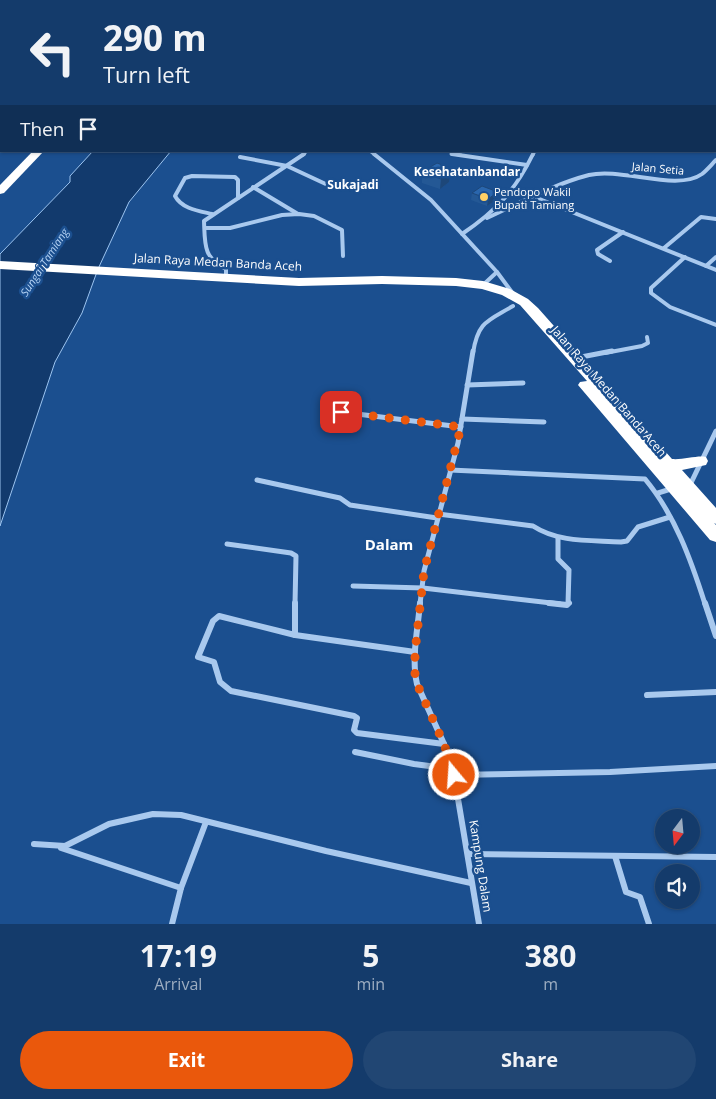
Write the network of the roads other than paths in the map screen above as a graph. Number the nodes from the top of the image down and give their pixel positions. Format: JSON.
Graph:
{"nodes":[{"id":1,"x":38,"y":152,"type":"edge"},
{"id":2,"x":306,"y":152,"type":"edge"},
{"id":3,"x":372,"y":152,"type":"edge"},
{"id":4,"x":534,"y":152,"type":"edge"},
{"id":5,"x":451,"y":154,"type":"dead end"},
{"id":6,"x":240,"y":157,"type":"dead end"},
{"id":7,"x":716,"y":160,"type":"edge"},
{"id":8,"x":528,"y":165,"type":"junction"},
{"id":9,"x":288,"y":166,"type":"junction"},
{"id":10,"x":330,"y":186,"type":"dead end"},
{"id":11,"x":253,"y":187,"type":"junction"},
{"id":12,"x":0,"y":191,"type":"edge"},
{"id":13,"x":238,"y":198,"type":"junction"},
{"id":14,"x":537,"y":198,"type":"junction"},
{"id":15,"x":212,"y":214,"type":"junction"},
{"id":16,"x":299,"y":214,"type":"junction"},
{"id":17,"x":487,"y":218,"type":"junction"},
{"id":18,"x":716,"y":219,"type":"edge"},
{"id":19,"x":205,"y":228,"type":"junction"},
{"id":20,"x":623,"y":232,"type":"junction"},
{"id":21,"x":462,"y":234,"type":"junction"},
{"id":22,"x":664,"y":248,"type":"junction"},
{"id":23,"x":343,"y":256,"type":"dead end"},
{"id":24,"x":685,"y":257,"type":"junction"},
{"id":25,"x":716,"y":257,"type":"edge"},
{"id":26,"x":610,"y":261,"type":"dead end"},
{"id":27,"x":0,"y":265,"type":"edge"},
{"id":28,"x":706,"y":266,"type":"junction"},
{"id":29,"x":716,"y":270,"type":"edge"},
{"id":30,"x":497,"y":272,"type":"junction"},
{"id":31,"x":226,"y":278,"type":"junction"},
{"id":32,"x":435,"y":282,"type":"junction"},
{"id":33,"x":483,"y":285,"type":"junction"},
{"id":34,"x":514,"y":301,"type":"junction"},
{"id":35,"x":716,"y":325,"type":"edge"},
{"id":36,"x":647,"y":337,"type":"dead end"},
{"id":37,"x":574,"y":359,"type":"junction"},
{"id":38,"x":524,"y":383,"type":"dead end"},
{"id":39,"x":467,"y":385,"type":"junction"},
{"id":40,"x":614,"y":410,"type":"junction"},
{"id":41,"x":341,"y":412,"type":"dead end"},
{"id":42,"x":462,"y":419,"type":"junction"},
{"id":43,"x":544,"y":422,"type":"dead end"},
{"id":44,"x":461,"y":427,"type":"junction"},
{"id":45,"x":716,"y":431,"type":"edge"},
{"id":46,"x":710,"y":444,"type":"junction"},
{"id":47,"x":716,"y":446,"type":"edge"},
{"id":48,"x":701,"y":461,"type":"junction"},
{"id":49,"x":669,"y":464,"type":"junction"},
{"id":50,"x":450,"y":470,"type":"junction"},
{"id":51,"x":257,"y":480,"type":"dead end"},
{"id":52,"x":674,"y":488,"type":"junction"},
{"id":53,"x":689,"y":488,"type":"junction"},
{"id":54,"x":658,"y":493,"type":"junction"},
{"id":55,"x":438,"y":516,"type":"junction"},
{"id":56,"x":670,"y":517,"type":"junction"},
{"id":57,"x":716,"y":518,"type":"edge"},
{"id":58,"x":716,"y":536,"type":"edge"},
{"id":59,"x":558,"y":538,"type":"junction"},
{"id":60,"x":227,"y":544,"type":"dead end"},
{"id":61,"x":353,"y":586,"type":"dead end"},
{"id":62,"x":422,"y":588,"type":"junction"},
{"id":63,"x":295,"y":635,"type":"junction"},
{"id":64,"x":716,"y":636,"type":"edge"},
{"id":65,"x":415,"y":652,"type":"junction"},
{"id":66,"x":716,"y":692,"type":"edge"},
{"id":67,"x":647,"y":695,"type":"dead end"},
{"id":68,"x":444,"y":744,"type":"junction"},
{"id":69,"x":355,"y":752,"type":"dead end"},
{"id":70,"x":716,"y":766,"type":"edge"},
{"id":71,"x":453,"y":772,"type":"junction"},
{"id":72,"x":206,"y":822,"type":"junction"},
{"id":73,"x":34,"y":844,"type":"dead end"},
{"id":74,"x":59,"y":847,"type":"junction"},
{"id":75,"x":468,"y":854,"type":"junction"},
{"id":76,"x":615,"y":856,"type":"junction"},
{"id":77,"x":716,"y":859,"type":"edge"},
{"id":78,"x":472,"y":883,"type":"junction"},
{"id":79,"x":181,"y":888,"type":"junction"},
{"id":80,"x":172,"y":924,"type":"edge"},
{"id":81,"x":479,"y":924,"type":"edge"},
{"id":82,"x":649,"y":924,"type":"edge"}],
"edges":[{"from":1,"to":12,"type":"highway"},
{"from":2,"to":9,"type":"street"},
{"from":3,"to":21,"type":"street"},
{"from":4,"to":8,"type":"street"},
{"from":5,"to":8,"type":"street"},
{"from":6,"to":9,"type":"street"},
{"from":7,"to":14,"type":"street","name":"Jalan Setia"},
{"from":8,"to":17,"type":"street"},
{"from":9,"to":10,"type":"street"},
{"from":9,"to":11,"type":"street"},
{"from":11,"to":13,"type":"street"},
{"from":11,"to":16,"type":"street"},
{"from":13,"to":15,"type":"street"},
{"from":13,"to":15,"type":"street"},
{"from":14,"to":17,"type":"street","name":"Jalan Setia"},
{"from":14,"to":20,"type":"street"},
{"from":15,"to":19,"type":"street"},
{"from":16,"to":19,"type":"street"},
{"from":16,"to":23,"type":"street"},
{"from":17,"to":21,"type":"street"},
{"from":18,"to":22,"type":"street"},
{"from":19,"to":31,"type":"street"},
{"from":20,"to":22,"type":"street"},
{"from":20,"to":26,"type":"street"},
{"from":21,"to":30,"type":"street"},
{"from":22,"to":24,"type":"street"},
{"from":24,"to":28,"type":"street"},
{"from":24,"to":35,"type":"street"},
{"from":25,"to":28,"type":"street"},
{"from":27,"to":31,"type":"highway","name":"Jalan Raya Medan Banda Aceh"},
{"from":28,"to":29,"type":"street"},
{"from":30,"to":33,"type":"street"},
{"from":30,"to":34,"type":"street"},
{"from":31,"to":32,"type":"highway","name":"Jalan Raya Medan Banda Aceh"},
{"from":32,"to":33,"type":"highway","name":"Jalan Raya Medan Banda Aceh"},
{"from":32,"to":34,"type":"highway","name":"Jalan Raya Medan Banda Aceh"},
{"from":33,"to":34,"type":"highway","name":"Jalan Raya Medan Banda Aceh"},
{"from":34,"to":37,"type":"highway","name":"Jalan Raya Medan Banda Aceh"},
{"from":34,"to":39,"type":"street","name":"Kampung Dalam"},
{"from":34,"to":40,"type":"highway","name":"Jalan Raya Medan Banda Aceh"},
{"from":36,"to":37,"type":"street"},
{"from":37,"to":40,"type":"highway","name":"Jalan Raya Medan Banda Aceh"},
{"from":38,"to":39,"type":"street"},
{"from":39,"to":42,"type":"street","name":"Kampung Dalam"},
{"from":40,"to":49,"type":"highway","name":"Jalan Raya Medan Banda Aceh"},
{"from":40,"to":52,"type":"highway","name":"Jalan Raya Medan Banda Aceh"},
{"from":41,"to":44,"type":"street"},
{"from":42,"to":43,"type":"street"},
{"from":42,"to":44,"type":"street","name":"Kampung Dalam"},
{"from":44,"to":50,"type":"street","name":"Kampung Dalam"},
{"from":45,"to":46,"type":"street"},
{"from":46,"to":47,"type":"street"},
{"from":46,"to":48,"type":"street"},
{"from":48,"to":49,"type":"highway"},
{"from":48,"to":53,"type":"street"},
{"from":49,"to":53,"type":"highway","name":"Jalan Raya Medan Banda Aceh"},
{"from":50,"to":54,"type":"street"},
{"from":50,"to":55,"type":"street","name":"Kampung Dalam"},
{"from":51,"to":55,"type":"street"},
{"from":52,"to":54,"type":"street"},
{"from":52,"to":58,"type":"highway","name":"Jalan Raya Medan Banda Aceh"},
{"from":53,"to":57,"type":"highway","name":"Jalan Raya Medan Banda Aceh"},
{"from":54,"to":56,"type":"street"},
{"from":55,"to":59,"type":"street"},
{"from":55,"to":62,"type":"street","name":"Kampung Dalam"},
{"from":56,"to":59,"type":"street"},
{"from":56,"to":64,"type":"street"},
{"from":59,"to":62,"type":"street"},
{"from":60,"to":63,"type":"street"},
{"from":61,"to":62,"type":"street"},
{"from":62,"to":65,"type":"street","name":"Kampung Dalam"},
{"from":63,"to":65,"type":"street"},
{"from":63,"to":68,"type":"street"},
{"from":65,"to":68,"type":"street","name":"Kampung Dalam"},
{"from":66,"to":67,"type":"street"},
{"from":68,"to":71,"type":"street","name":"Kampung Dalam"},
{"from":69,"to":71,"type":"street"},
{"from":70,"to":71,"type":"street"},
{"from":71,"to":75,"type":"street","name":"Kampung Dalam"},
{"from":72,"to":74,"type":"street"},
{"from":72,"to":78,"type":"street"},
{"from":72,"to":79,"type":"street"},
{"from":73,"to":74,"type":"street"},
{"from":74,"to":79,"type":"street"},
{"from":75,"to":76,"type":"street"},
{"from":75,"to":78,"type":"street","name":"Kampung Dalam"},
{"from":76,"to":77,"type":"street"},
{"from":76,"to":82,"type":"street"},
{"from":78,"to":81,"type":"street","name":"Kampung Dalam"},
{"from":79,"to":80,"type":"street"}]}
